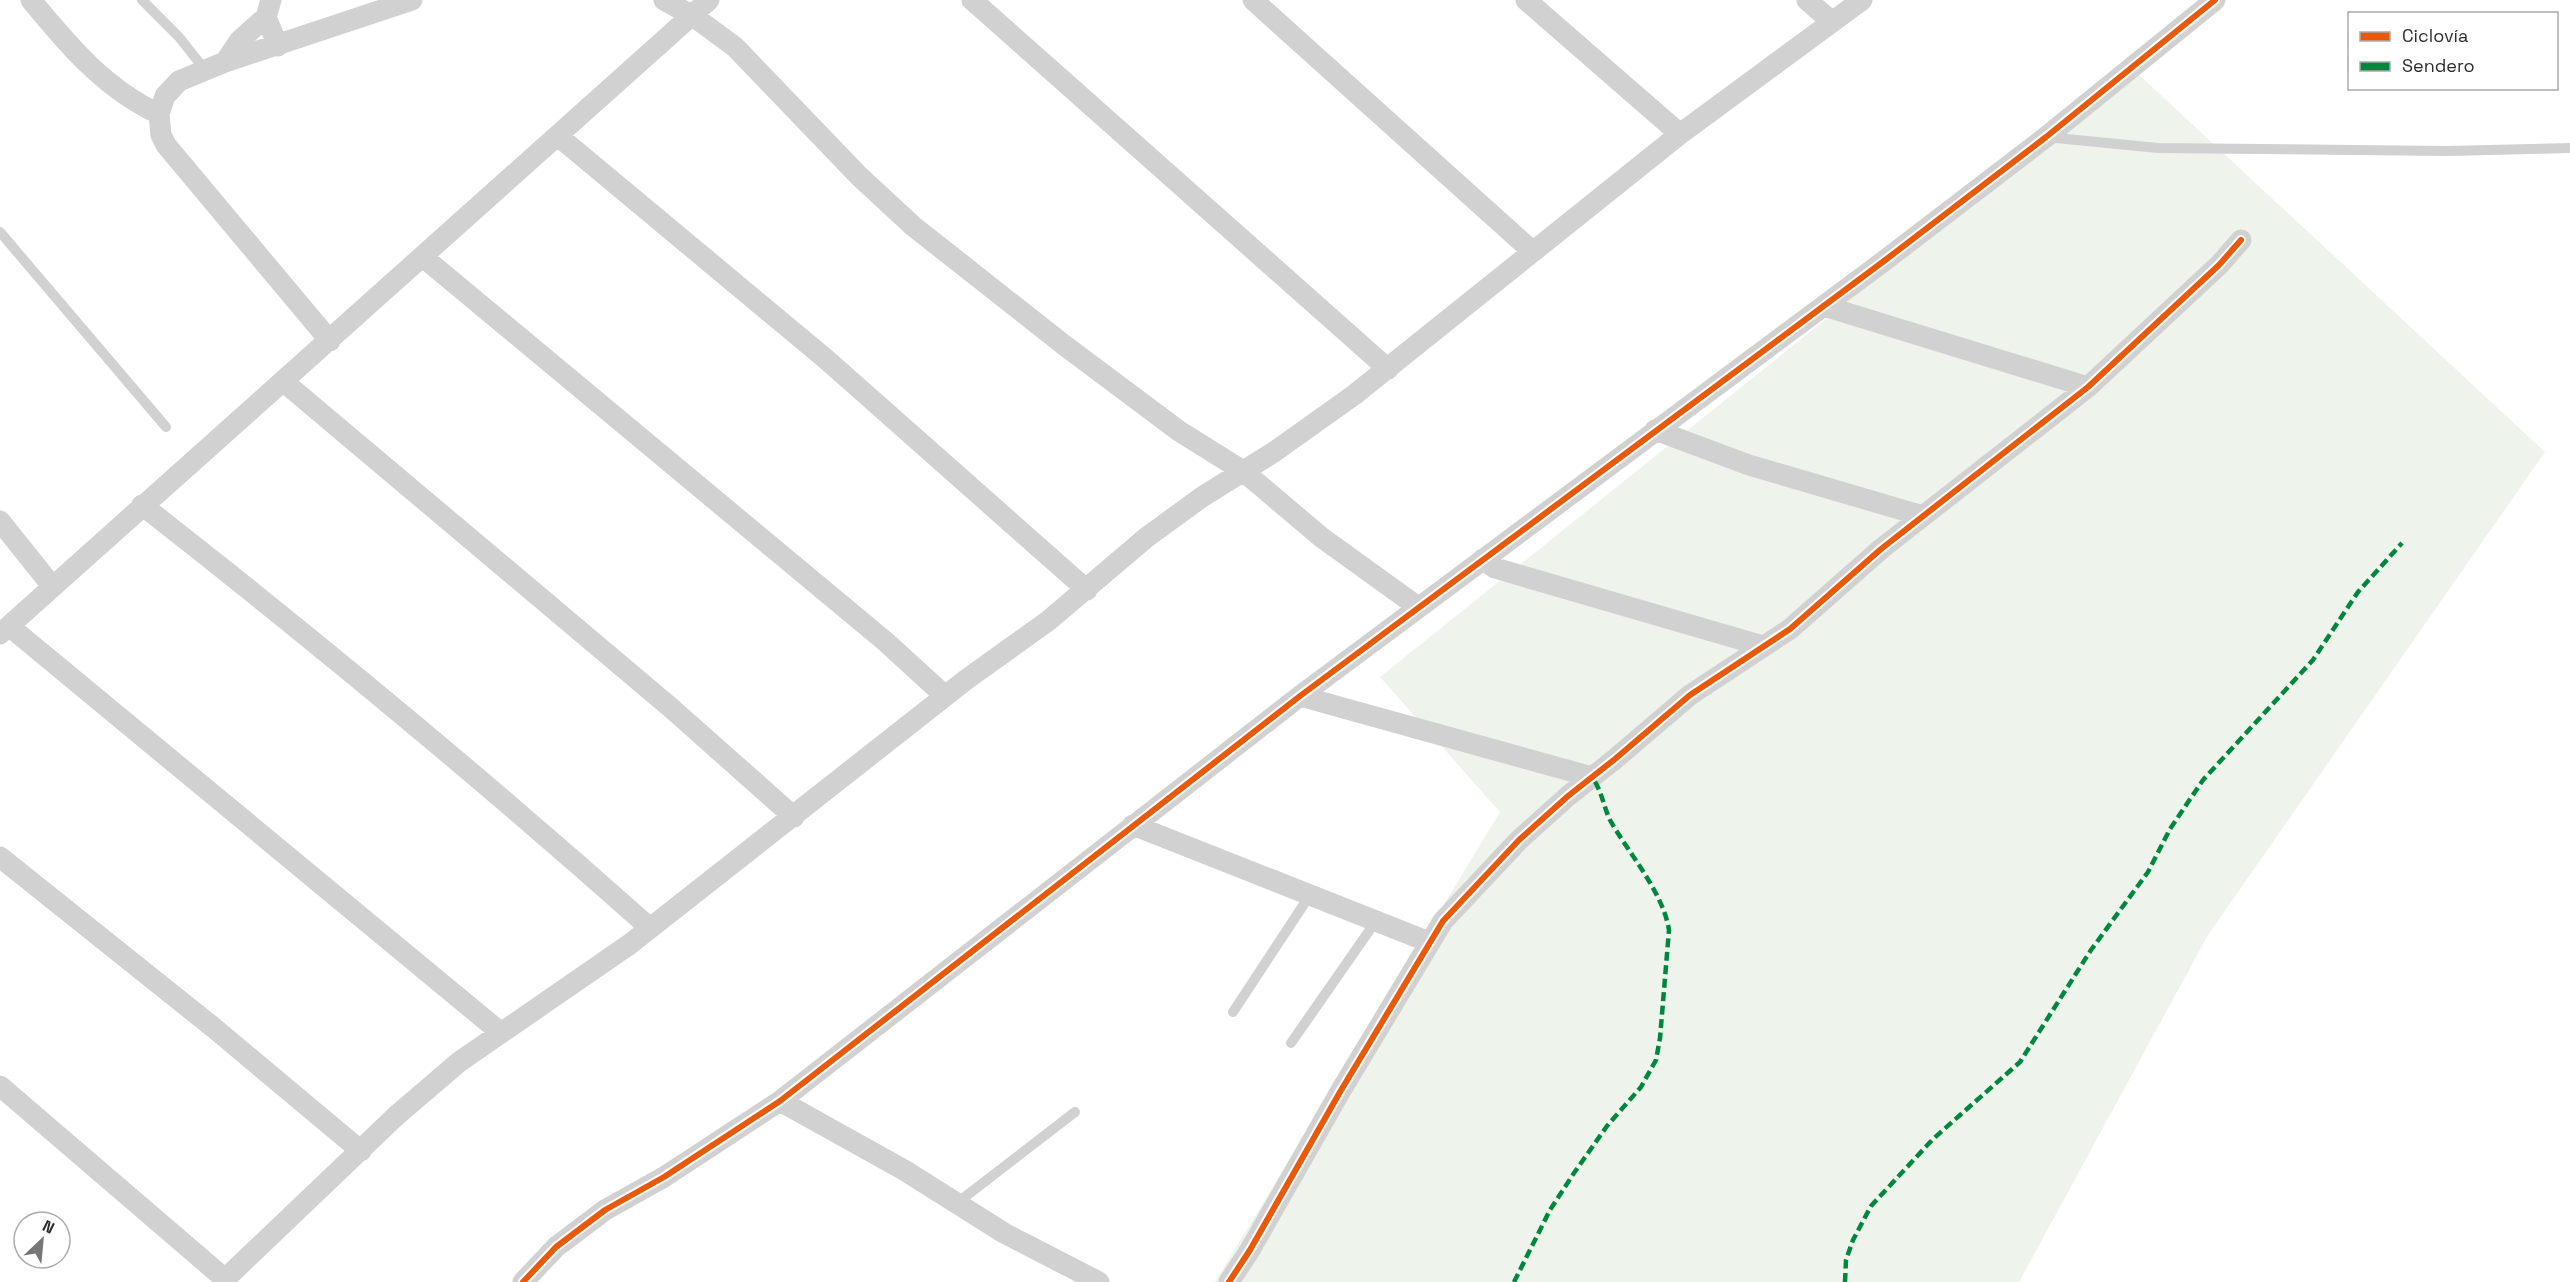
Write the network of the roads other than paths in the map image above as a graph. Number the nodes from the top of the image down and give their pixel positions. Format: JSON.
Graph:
{"nodes":[{"id":1,"x":31,"y":0,"type":"edge"},
{"id":2,"x":141,"y":0,"type":"edge"},
{"id":3,"x":412,"y":0,"type":"edge"},
{"id":4,"x":664,"y":0,"type":"edge"},
{"id":5,"x":708,"y":0,"type":"edge"},
{"id":6,"x":972,"y":0,"type":"edge"},
{"id":7,"x":1253,"y":0,"type":"edge"},
{"id":8,"x":1526,"y":0,"type":"edge"},
{"id":9,"x":1807,"y":0,"type":"edge"},
{"id":10,"x":1862,"y":0,"type":"edge"},
{"id":11,"x":2215,"y":0,"type":"edge"},
{"id":12,"x":269,"y":9,"type":"edge"},
{"id":13,"x":693,"y":16,"type":"junction"},
{"id":14,"x":1832,"y":22,"type":"junction"},
{"id":15,"x":278,"y":46,"type":"junction"},
{"id":16,"x":215,"y":66,"type":"junction"},
{"id":17,"x":159,"y":114,"type":"junction"},
{"id":18,"x":1680,"y":134,"type":"junction"},
{"id":19,"x":558,"y":136,"type":"junction"},
{"id":20,"x":2046,"y":137,"type":"junction"},
{"id":21,"x":2570,"y":148,"type":"edge"},
{"id":22,"x":0,"y":232,"type":"edge"},
{"id":23,"x":2241,"y":240,"type":"dead end"},
{"id":24,"x":1532,"y":251,"type":"junction"},
{"id":25,"x":423,"y":257,"type":"junction"},
{"id":26,"x":1824,"y":306,"type":"junction"},
{"id":27,"x":330,"y":341,"type":"junction"},
{"id":28,"x":1388,"y":369,"type":"junction"},
{"id":29,"x":284,"y":382,"type":"junction"},
{"id":30,"x":2088,"y":387,"type":"junction"},
{"id":31,"x":166,"y":427,"type":"dead end"},
{"id":32,"x":1655,"y":430,"type":"junction"},
{"id":33,"x":1243,"y":471,"type":"junction"},
{"id":34,"x":142,"y":505,"type":"junction"},
{"id":35,"x":1923,"y":516,"type":"junction"},
{"id":36,"x":0,"y":521,"type":"edge"},
{"id":37,"x":1483,"y":559,"type":"junction"},
{"id":38,"x":52,"y":586,"type":"junction"},
{"id":39,"x":1087,"y":591,"type":"junction"},
{"id":40,"x":1418,"y":607,"type":"junction"},
{"id":41,"x":4,"y":630,"type":"edge"},
{"id":42,"x":1763,"y":646,"type":"junction"},
{"id":43,"x":945,"y":696,"type":"junction"},
{"id":44,"x":1299,"y":696,"type":"junction"},
{"id":45,"x":1592,"y":777,"type":"junction"},
{"id":46,"x":794,"y":817,"type":"junction"},
{"id":47,"x":1133,"y":825,"type":"junction"},
{"id":48,"x":0,"y":856,"type":"edge"},
{"id":49,"x":1310,"y":895,"type":"junction"},
{"id":50,"x":1376,"y":921,"type":"junction"},
{"id":51,"x":650,"y":928,"type":"junction"},
{"id":52,"x":1430,"y":942,"type":"junction"},
{"id":53,"x":1233,"y":1012,"type":"dead end"},
{"id":54,"x":500,"y":1032,"type":"junction"},
{"id":55,"x":1291,"y":1042,"type":"dead end"},
{"id":56,"x":0,"y":1086,"type":"edge"},
{"id":57,"x":780,"y":1101,"type":"junction"},
{"id":58,"x":1075,"y":1112,"type":"dead end"},
{"id":59,"x":361,"y":1151,"type":"junction"},
{"id":60,"x":957,"y":1203,"type":"junction"},
{"id":61,"x":223,"y":1280,"type":"edge"},
{"id":62,"x":524,"y":1282,"type":"edge"},
{"id":63,"x":1099,"y":1282,"type":"edge"},
{"id":64,"x":1229,"y":1282,"type":"edge"}],
"edges":[{"from":1,"to":17,"type":"street"},
{"from":2,"to":16,"type":"lane"},
{"from":3,"to":15,"type":"street"},
{"from":4,"to":13,"type":"street"},
{"from":5,"to":13,"type":"street"},
{"from":6,"to":28,"type":"street"},
{"from":7,"to":24,"type":"street"},
{"from":8,"to":18,"type":"street"},
{"from":9,"to":14,"type":"street"},
{"from":10,"to":14,"type":"street"},
{"from":11,"to":20,"type":"street"},
{"from":12,"to":15,"type":"street"},
{"from":12,"to":16,"type":"street"},
{"from":13,"to":19,"type":"street"},
{"from":13,"to":33,"type":"street"},
{"from":14,"to":18,"type":"street"},
{"from":15,"to":16,"type":"street"},
{"from":16,"to":17,"type":"street"},
{"from":17,"to":27,"type":"street"},
{"from":18,"to":24,"type":"street"},
{"from":19,"to":25,"type":"street"},
{"from":19,"to":39,"type":"street"},
{"from":20,"to":21,"type":"lane"},
{"from":20,"to":26,"type":"street"},
{"from":22,"to":31,"type":"lane"},
{"from":23,"to":30,"type":"street"},
{"from":24,"to":28,"type":"street"},
{"from":25,"to":27,"type":"street"},
{"from":25,"to":43,"type":"street"},
{"from":26,"to":30,"type":"street"},
{"from":26,"to":32,"type":"street"},
{"from":27,"to":29,"type":"street"},
{"from":28,"to":33,"type":"street"},
{"from":29,"to":34,"type":"street"},
{"from":29,"to":46,"type":"street"},
{"from":30,"to":35,"type":"street"},
{"from":32,"to":35,"type":"street"},
{"from":32,"to":37,"type":"street"},
{"from":33,"to":39,"type":"street"},
{"from":33,"to":40,"type":"street"},
{"from":34,"to":38,"type":"street"},
{"from":34,"to":51,"type":"street"},
{"from":35,"to":42,"type":"street"},
{"from":36,"to":38,"type":"street"},
{"from":37,"to":40,"type":"street"},
{"from":37,"to":42,"type":"street"},
{"from":38,"to":41,"type":"street"},
{"from":39,"to":43,"type":"street"},
{"from":40,"to":44,"type":"street"},
{"from":41,"to":54,"type":"street"},
{"from":42,"to":45,"type":"street"},
{"from":43,"to":46,"type":"street"},
{"from":44,"to":45,"type":"street"},
{"from":44,"to":47,"type":"street"},
{"from":45,"to":52,"type":"street"},
{"from":46,"to":51,"type":"street"},
{"from":47,"to":49,"type":"street"},
{"from":47,"to":57,"type":"street"},
{"from":48,"to":59,"type":"street"},
{"from":49,"to":50,"type":"street"},
{"from":49,"to":53,"type":"lane"},
{"from":50,"to":52,"type":"street"},
{"from":50,"to":55,"type":"lane"},
{"from":51,"to":54,"type":"street"},
{"from":52,"to":64,"type":"street"},
{"from":54,"to":59,"type":"street"},
{"from":56,"to":61,"type":"street"},
{"from":57,"to":60,"type":"street"},
{"from":57,"to":62,"type":"street"},
{"from":58,"to":60,"type":"lane"},
{"from":59,"to":61,"type":"street"},
{"from":60,"to":63,"type":"street"}]}
